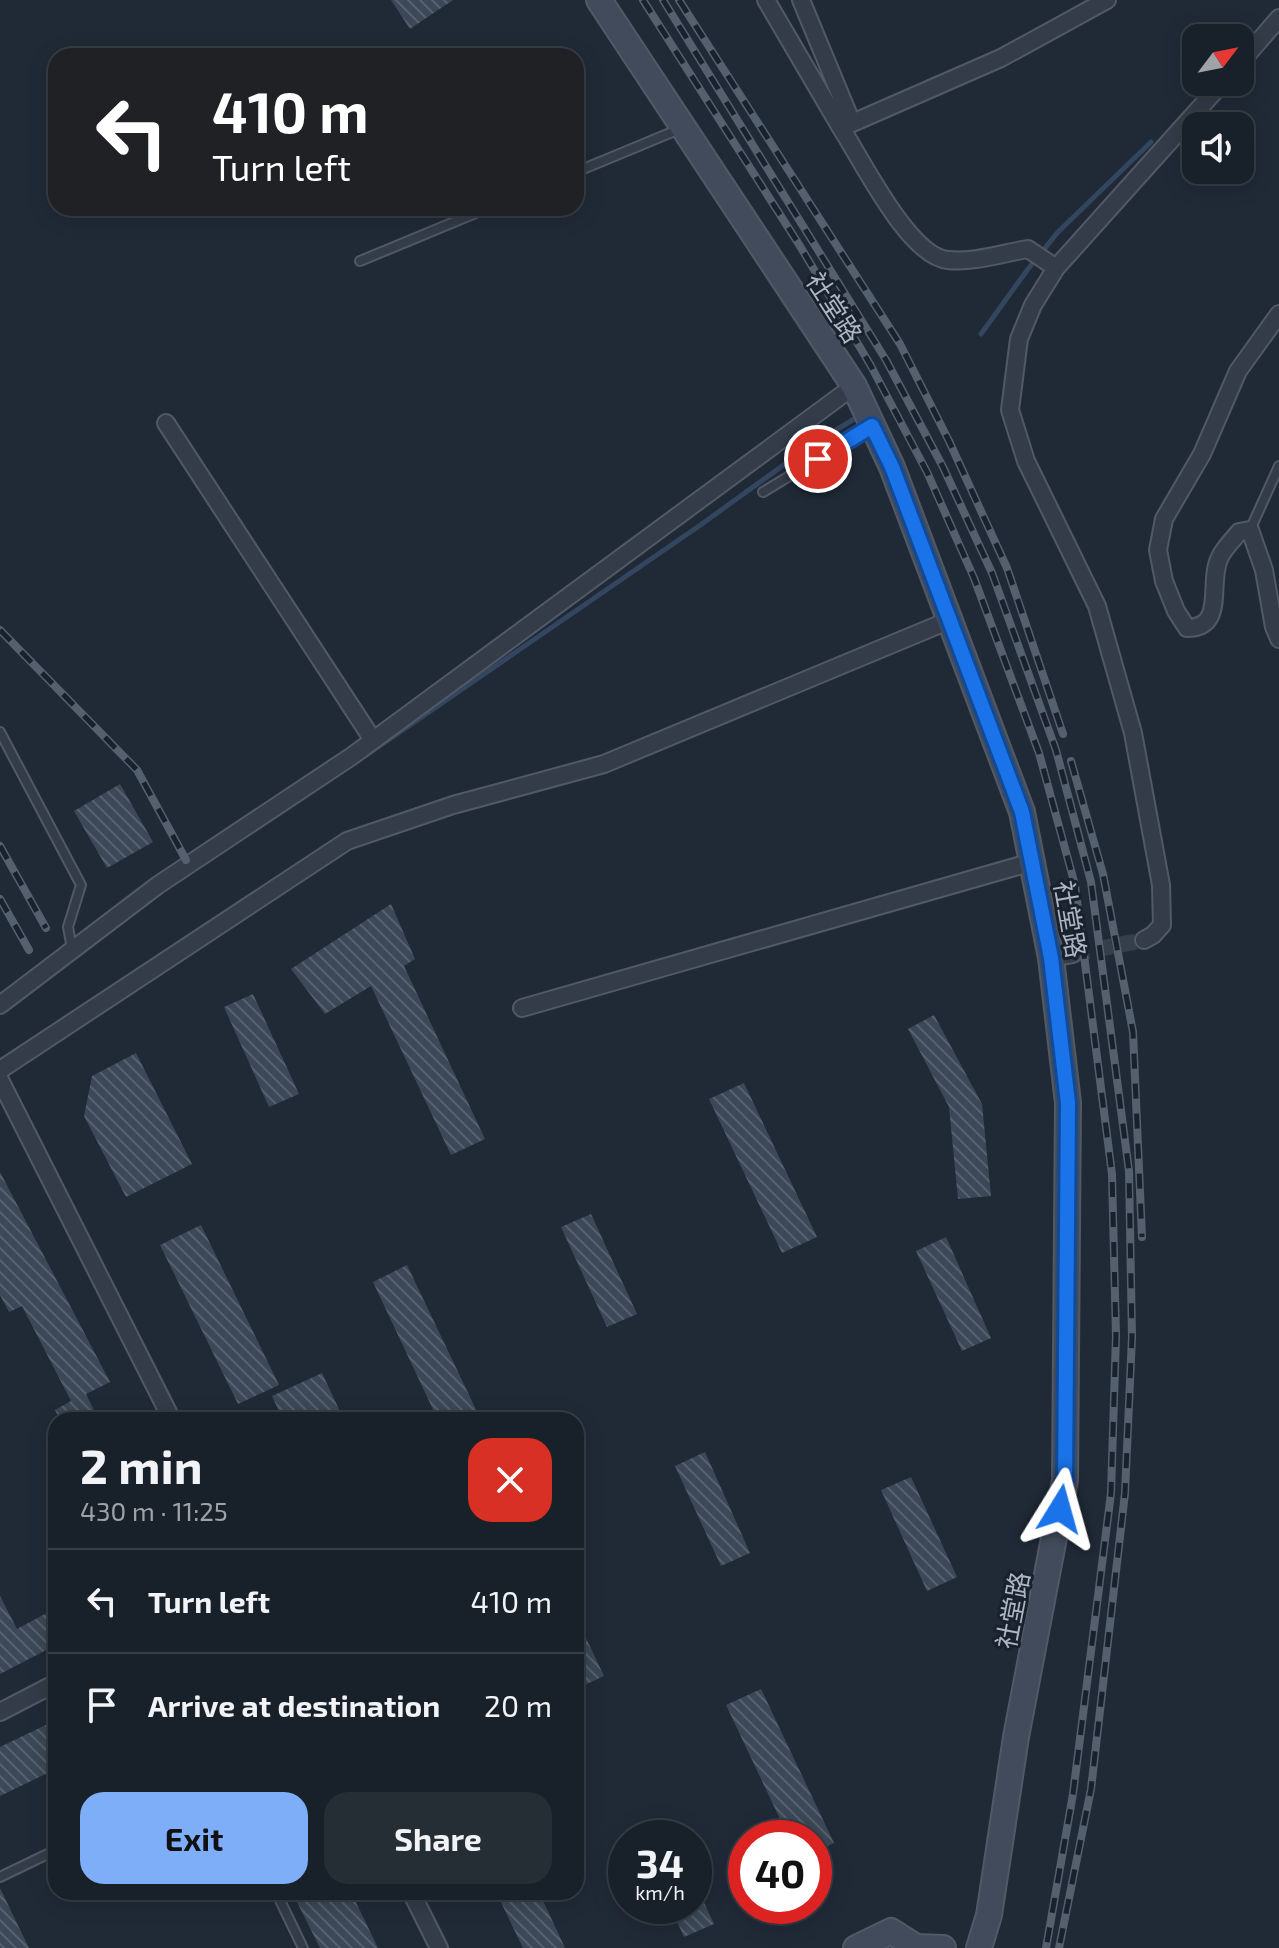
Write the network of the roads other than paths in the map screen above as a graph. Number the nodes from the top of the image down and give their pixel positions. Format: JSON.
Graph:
{"nodes":[{"id":1,"x":599,"y":0,"type":"edge"},
{"id":2,"x":766,"y":0,"type":"edge"},
{"id":3,"x":801,"y":0,"type":"edge"},
{"id":4,"x":1107,"y":0,"type":"edge"},
{"id":5,"x":1279,"y":18,"type":"edge"},
{"id":6,"x":1254,"y":47,"type":"edge"},
{"id":7,"x":1210,"y":96,"type":"edge"},
{"id":8,"x":847,"y":125,"type":"junction"},
{"id":9,"x":683,"y":128,"type":"junction"},
{"id":10,"x":584,"y":169,"type":"edge"},
{"id":11,"x":469,"y":216,"type":"edge"},
{"id":12,"x":360,"y":261,"type":"dead end"},
{"id":13,"x":1052,"y":266,"type":"junction"},
{"id":14,"x":1279,"y":314,"type":"edge"},
{"id":15,"x":854,"y":386,"type":"junction"},
{"id":16,"x":166,"y":423,"type":"dead end"},
{"id":17,"x":872,"y":426,"type":"junction"},
{"id":18,"x":1279,"y":466,"type":"edge"},
{"id":19,"x":763,"y":492,"type":"dead end"},
{"id":20,"x":1250,"y":530,"type":"junction"},
{"id":21,"x":950,"y":620,"type":"junction"},
{"id":22,"x":1279,"y":639,"type":"edge"},
{"id":23,"x":0,"y":732,"type":"edge"},
{"id":24,"x":373,"y":740,"type":"junction"},
{"id":25,"x":1032,"y":862,"type":"junction"},
{"id":26,"x":1144,"y":940,"type":"dead end"},
{"id":27,"x":72,"y":950,"type":"junction"},
{"id":28,"x":0,"y":1005,"type":"edge"},
{"id":29,"x":522,"y":1008,"type":"dead end"},
{"id":30,"x":0,"y":1070,"type":"edge"},
{"id":31,"x":0,"y":1080,"type":"edge"},
{"id":32,"x":168,"y":1412,"type":"edge"},
{"id":33,"x":48,"y":1687,"type":"edge"},
{"id":34,"x":0,"y":1712,"type":"edge"},
{"id":35,"x":48,"y":1854,"type":"edge"},
{"id":36,"x":0,"y":1877,"type":"edge"},
{"id":37,"x":280,"y":1900,"type":"edge"},
{"id":38,"x":415,"y":1900,"type":"edge"},
{"id":39,"x":303,"y":1948,"type":"edge"},
{"id":40,"x":439,"y":1948,"type":"edge"},
{"id":41,"x":856,"y":1948,"type":"edge"},
{"id":42,"x":943,"y":1948,"type":"edge"},
{"id":43,"x":979,"y":1948,"type":"edge"}],
"edges":[{"from":1,"to":9,"type":"street","name":"社堂路"},
{"from":2,"to":8,"type":"street"},
{"from":3,"to":8,"type":"street"},
{"from":4,"to":8,"type":"street"},
{"from":5,"to":6,"type":"street"},
{"from":7,"to":13,"type":"street"},
{"from":8,"to":13,"type":"street"},
{"from":9,"to":10,"type":"lane"},
{"from":9,"to":15,"type":"street","name":"社堂路"},
{"from":11,"to":12,"type":"lane"},
{"from":13,"to":26,"type":"street"},
{"from":14,"to":20,"type":"street"},
{"from":15,"to":17,"type":"street","name":"社堂路"},
{"from":15,"to":24,"type":"street"},
{"from":16,"to":24,"type":"street"},
{"from":17,"to":19,"type":"lane"},
{"from":17,"to":21,"type":"street","name":"社堂路"},
{"from":18,"to":20,"type":"lane"},
{"from":20,"to":22,"type":"street"},
{"from":21,"to":25,"type":"street","name":"社堂路"},
{"from":21,"to":30,"type":"street"},
{"from":23,"to":27,"type":"lane"},
{"from":24,"to":27,"type":"street"},
{"from":25,"to":29,"type":"street"},
{"from":25,"to":43,"type":"street","name":"社堂路"},
{"from":27,"to":28,"type":"street"},
{"from":31,"to":32,"type":"street"},
{"from":33,"to":34,"type":"street"},
{"from":35,"to":36,"type":"lane"},
{"from":37,"to":39,"type":"lane"},
{"from":38,"to":40,"type":"street"},
{"from":41,"to":42,"type":"street"}]}
